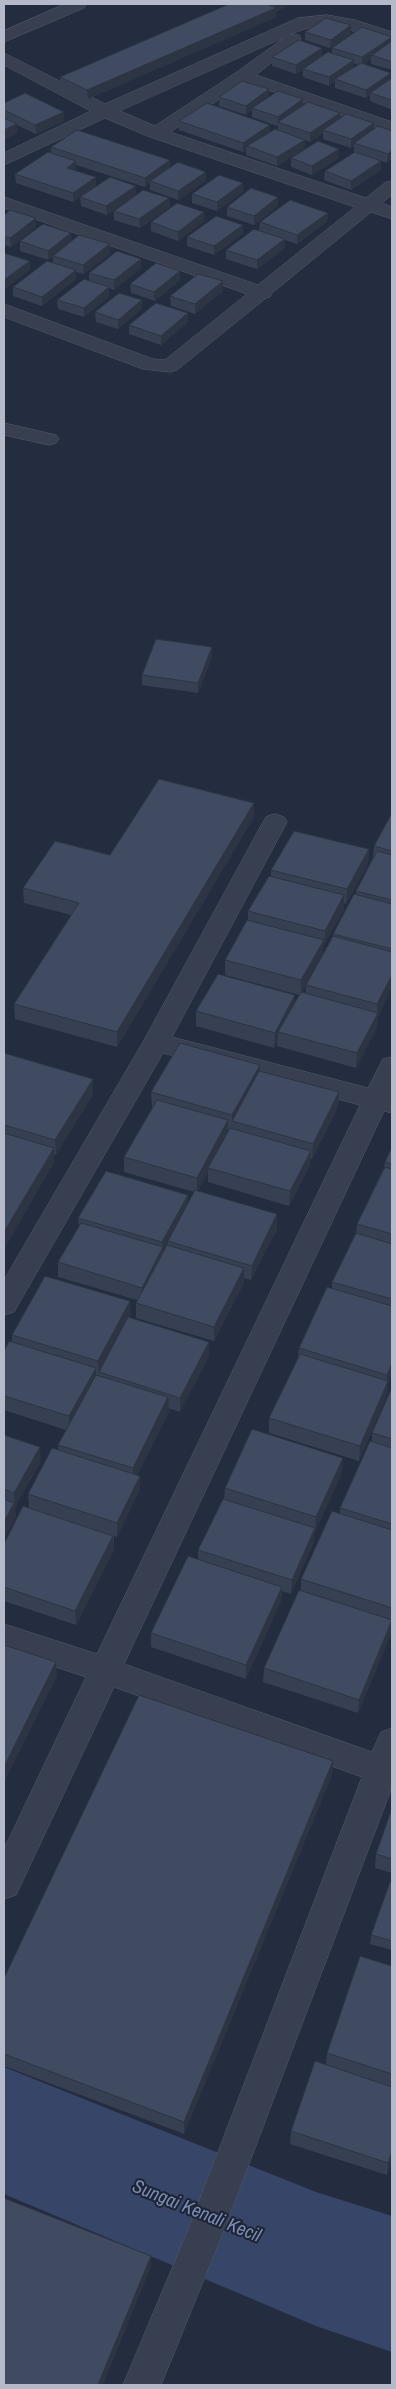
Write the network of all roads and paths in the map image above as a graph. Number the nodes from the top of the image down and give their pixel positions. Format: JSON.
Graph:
{"nodes":[{"id":1,"x":78,"y":4,"type":"edge"},
{"id":2,"x":320,"y":19,"type":"junction"},
{"id":3,"x":4,"y":37,"type":"edge"},
{"id":4,"x":392,"y":38,"type":"edge"},
{"id":5,"x":4,"y":58,"type":"edge"},
{"id":6,"x":243,"y":76,"type":"junction"},
{"id":7,"x":105,"y":110,"type":"junction"},
{"id":8,"x":392,"y":128,"type":"edge"},
{"id":9,"x":156,"y":133,"type":"junction"},
{"id":10,"x":4,"y":160,"type":"edge"},
{"id":11,"x":392,"y":186,"type":"edge"},
{"id":12,"x":4,"y":202,"type":"edge"},
{"id":13,"x":370,"y":206,"type":"junction"},
{"id":14,"x":392,"y":214,"type":"edge"},
{"id":15,"x":263,"y":293,"type":"junction"},
{"id":16,"x":4,"y":310,"type":"edge"},
{"id":17,"x":4,"y":320,"type":"edge"},
{"id":18,"x":69,"y":334,"type":"junction"},
{"id":19,"x":4,"y":429,"type":"edge"},
{"id":20,"x":49,"y":439,"type":"dead end"},
{"id":21,"x":275,"y":822,"type":"dead end"},
{"id":22,"x":156,"y":1042,"type":"junction"},
{"id":23,"x":392,"y":1066,"type":"edge"},
{"id":24,"x":385,"y":1102,"type":"edge"},
{"id":25,"x":4,"y":1304,"type":"edge"},
{"id":26,"x":4,"y":1637,"type":"edge"},
{"id":27,"x":104,"y":1670,"type":"junction"},
{"id":28,"x":389,"y":1761,"type":"edge"},
{"id":29,"x":4,"y":1884,"type":"edge"},
{"id":30,"x":142,"y":2385,"type":"edge"}],
"edges":[{"from":1,"to":3,"type":"street"},
{"from":2,"to":4,"type":"street"},
{"from":2,"to":6,"type":"street"},
{"from":2,"to":7,"type":"street"},
{"from":5,"to":7,"type":"street"},
{"from":6,"to":8,"type":"street"},
{"from":6,"to":9,"type":"street"},
{"from":7,"to":9,"type":"street"},
{"from":7,"to":10,"type":"street"},
{"from":9,"to":13,"type":"street"},
{"from":11,"to":13,"type":"street"},
{"from":12,"to":15,"type":"street"},
{"from":13,"to":14,"type":"street"},
{"from":13,"to":15,"type":"street"},
{"from":15,"to":18,"type":"street"},
{"from":16,"to":18,"type":"street"},
{"from":17,"to":18,"type":"street"},
{"from":19,"to":20,"type":"street"},
{"from":21,"to":22,"type":"street"},
{"from":22,"to":24,"type":"street"},
{"from":22,"to":25,"type":"street"},
{"from":23,"to":24,"type":"street"},
{"from":24,"to":27,"type":"street"},
{"from":26,"to":27,"type":"street"},
{"from":27,"to":28,"type":"street"},
{"from":27,"to":29,"type":"street"},
{"from":28,"to":30,"type":"street"}]}
